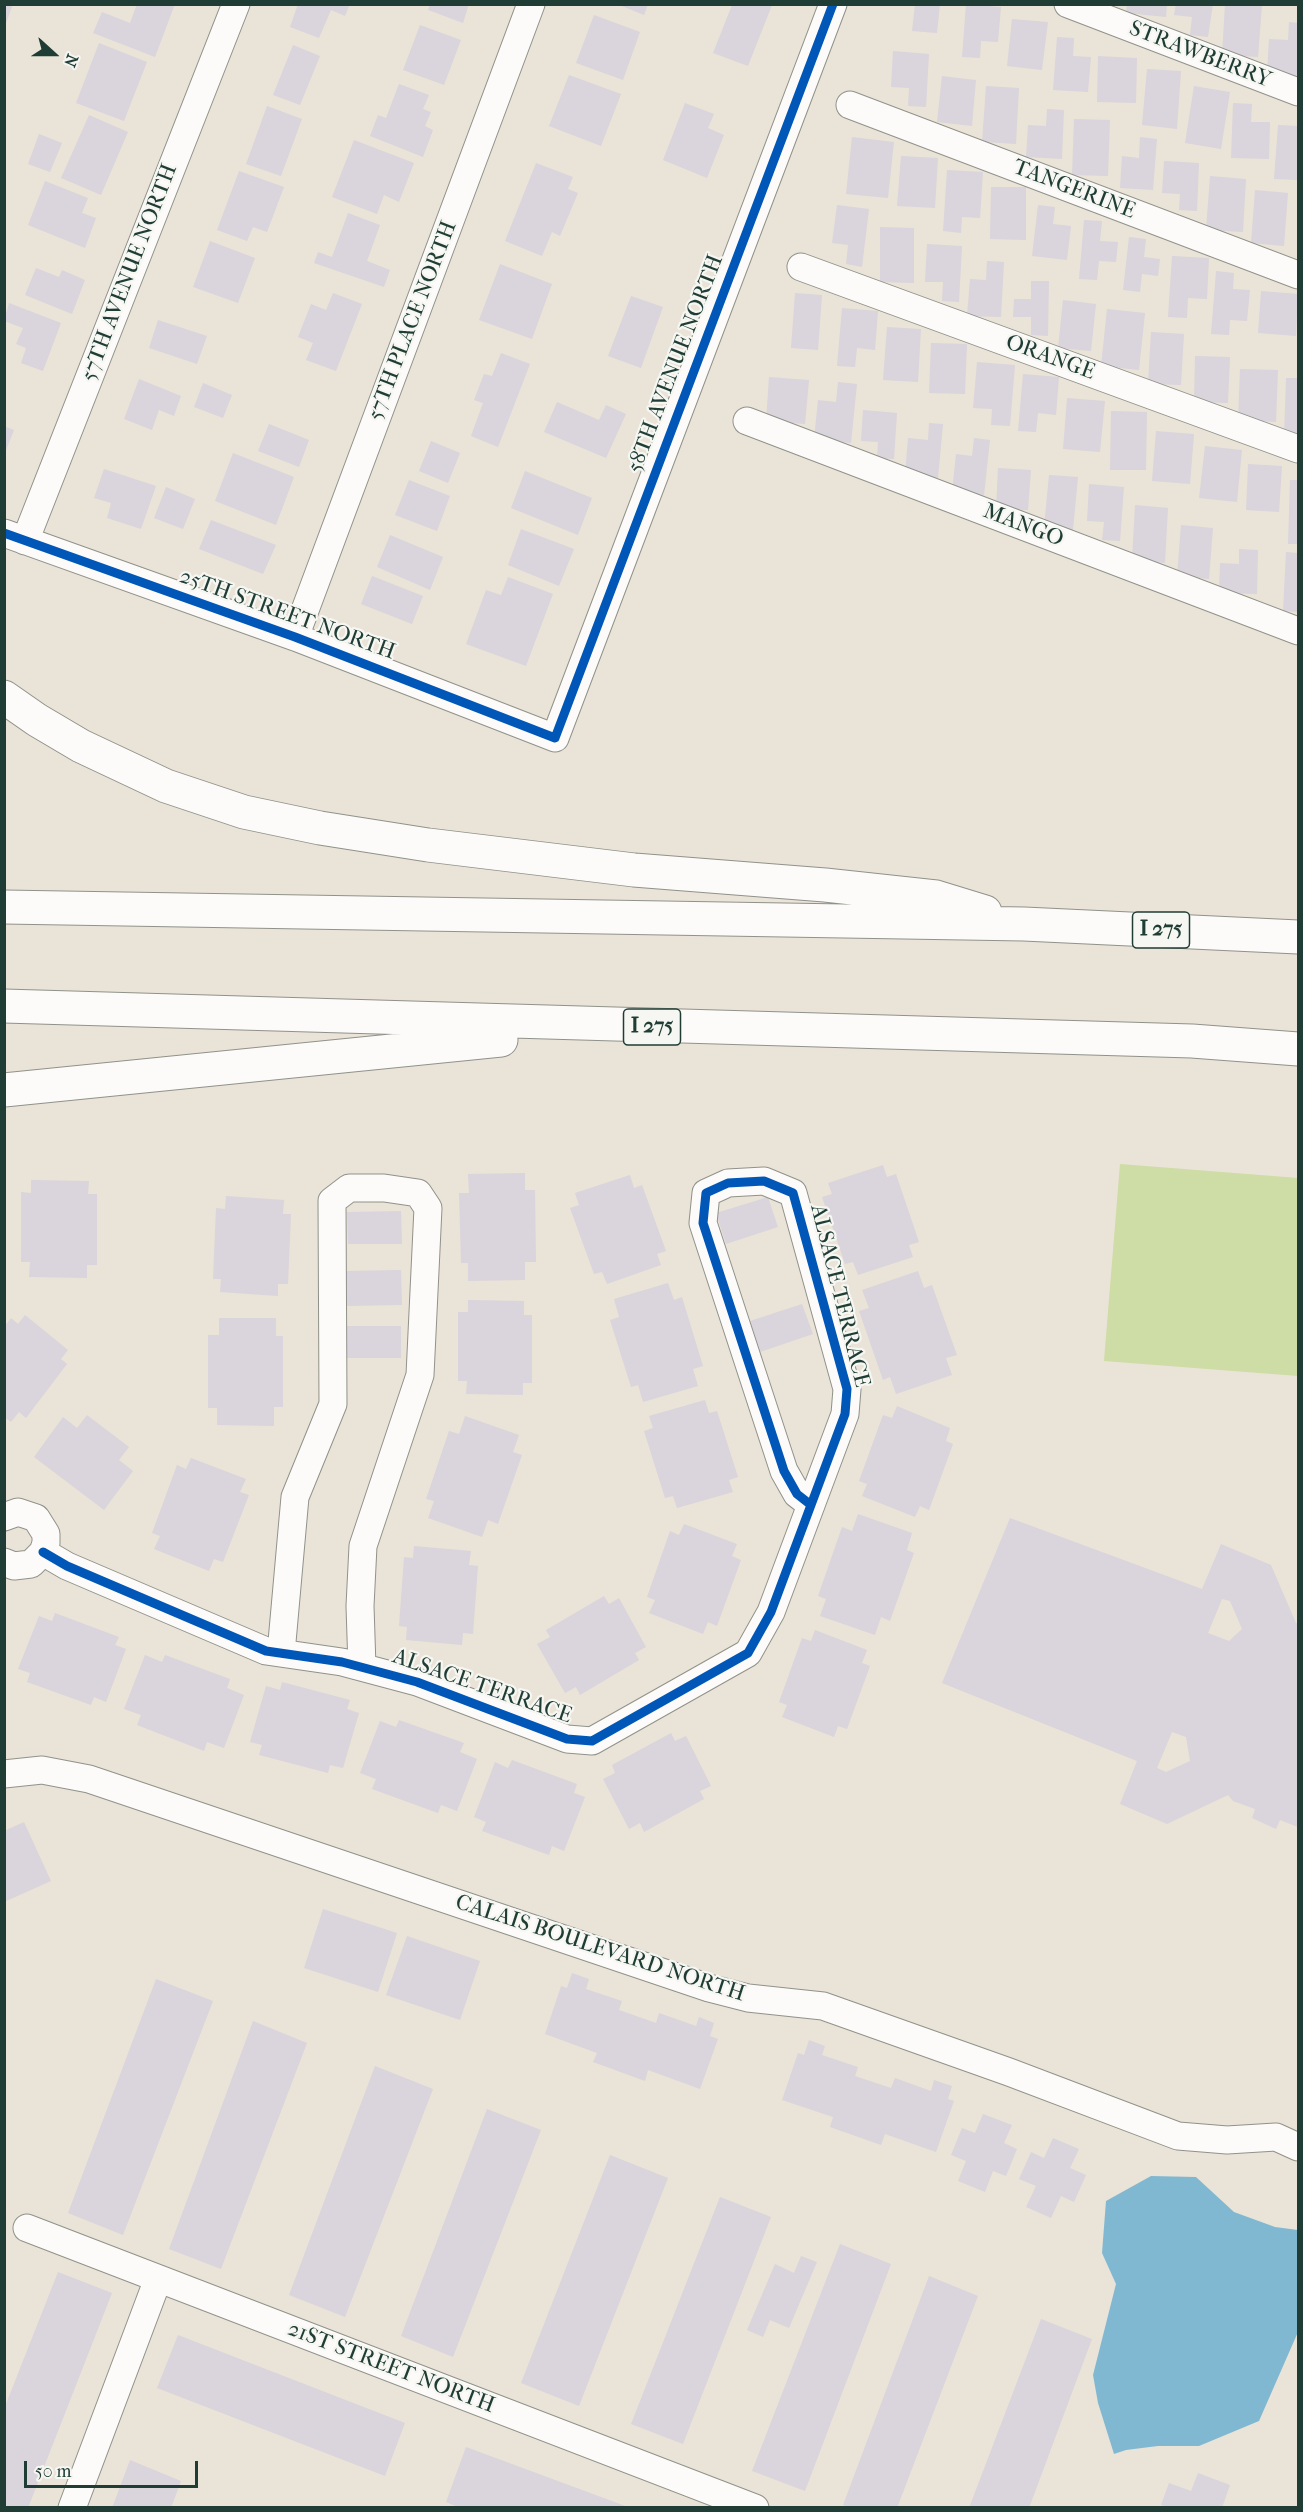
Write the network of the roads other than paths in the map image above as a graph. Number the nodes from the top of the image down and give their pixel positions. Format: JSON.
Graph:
{"nodes":[{"id":1,"x":236,"y":4,"type":"edge"},
{"id":2,"x":531,"y":4,"type":"edge"},
{"id":3,"x":833,"y":4,"type":"edge"},
{"id":4,"x":1068,"y":4,"type":"edge"},
{"id":5,"x":1299,"y":92,"type":"edge"},
{"id":6,"x":850,"y":105,"type":"dead end"},
{"id":7,"x":801,"y":267,"type":"dead end"},
{"id":8,"x":1299,"y":276,"type":"edge"},
{"id":9,"x":747,"y":421,"type":"dead end"},
{"id":10,"x":1299,"y":449,"type":"edge"},
{"id":11,"x":15,"y":537,"type":"edge"},
{"id":12,"x":1299,"y":631,"type":"edge"},
{"id":13,"x":295,"y":637,"type":"junction"},
{"id":14,"x":4,"y":697,"type":"edge"},
{"id":15,"x":555,"y":738,"type":"joint"},
{"id":16,"x":4,"y":907,"type":"edge"},
{"id":17,"x":1024,"y":924,"type":"junction"},
{"id":18,"x":1299,"y":937,"type":"edge"},
{"id":19,"x":4,"y":1006,"type":"edge"},
{"id":20,"x":687,"y":1028,"type":"junction"},
{"id":21,"x":1299,"y":1049,"type":"edge"},
{"id":22,"x":4,"y":1090,"type":"edge"},
{"id":23,"x":811,"y":1505,"type":"junction"},
{"id":24,"x":4,"y":1516,"type":"edge"},
{"id":25,"x":24,"y":1560,"type":"edge"},
{"id":26,"x":4,"y":1588,"type":"edge"},
{"id":27,"x":281,"y":1653,"type":"junction"},
{"id":28,"x":362,"y":1667,"type":"junction"},
{"id":29,"x":4,"y":1774,"type":"edge"},
{"id":30,"x":1299,"y":2147,"type":"edge"},
{"id":31,"x":27,"y":2228,"type":"dead end"},
{"id":32,"x":158,"y":2279,"type":"junction"},
{"id":33,"x":72,"y":2508,"type":"edge"},
{"id":34,"x":755,"y":2508,"type":"edge"}],
"edges":[{"from":1,"to":11,"type":"street","name":"57TH AVENUE NORTH"},
{"from":2,"to":13,"type":"street","name":"57TH PLACE NORTH"},
{"from":3,"to":15,"type":"street","name":"58TH AVENUE NORTH"},
{"from":4,"to":5,"type":"street","name":"STRAWBERRY"},
{"from":6,"to":8,"type":"street","name":"TANGERINE"},
{"from":7,"to":10,"type":"street","name":"ORANGE"},
{"from":9,"to":12,"type":"street","name":"MANGO"},
{"from":11,"to":13,"type":"street","name":"25TH STREET NORTH"},
{"from":13,"to":15,"type":"street","name":"25TH STREET NORTH"},
{"from":14,"to":17,"type":"highway"},
{"from":16,"to":17,"type":"highway","number":"I 275"},
{"from":17,"to":18,"type":"highway","number":"I 275"},
{"from":19,"to":20,"type":"highway","number":"I 275"},
{"from":20,"to":21,"type":"highway","number":"I 275"},
{"from":20,"to":22,"type":"highway"},
{"from":23,"to":23,"type":"street","name":"ALSACE TERRACE"},
{"from":23,"to":28,"type":"street","name":"ALSACE TERRACE"},
{"from":24,"to":25,"type":"street"},
{"from":25,"to":26,"type":"street"},
{"from":25,"to":27,"type":"street","name":"ALSACE TERRACE"},
{"from":27,"to":28,"type":"street","name":"ALSACE TERRACE"},
{"from":27,"to":28,"type":"street"},
{"from":29,"to":30,"type":"street","name":"CALAIS BOULEVARD NORTH"},
{"from":31,"to":32,"type":"street","name":"21ST STREET NORTH"},
{"from":32,"to":33,"type":"street"},
{"from":32,"to":34,"type":"street","name":"21ST STREET NORTH"}]}
